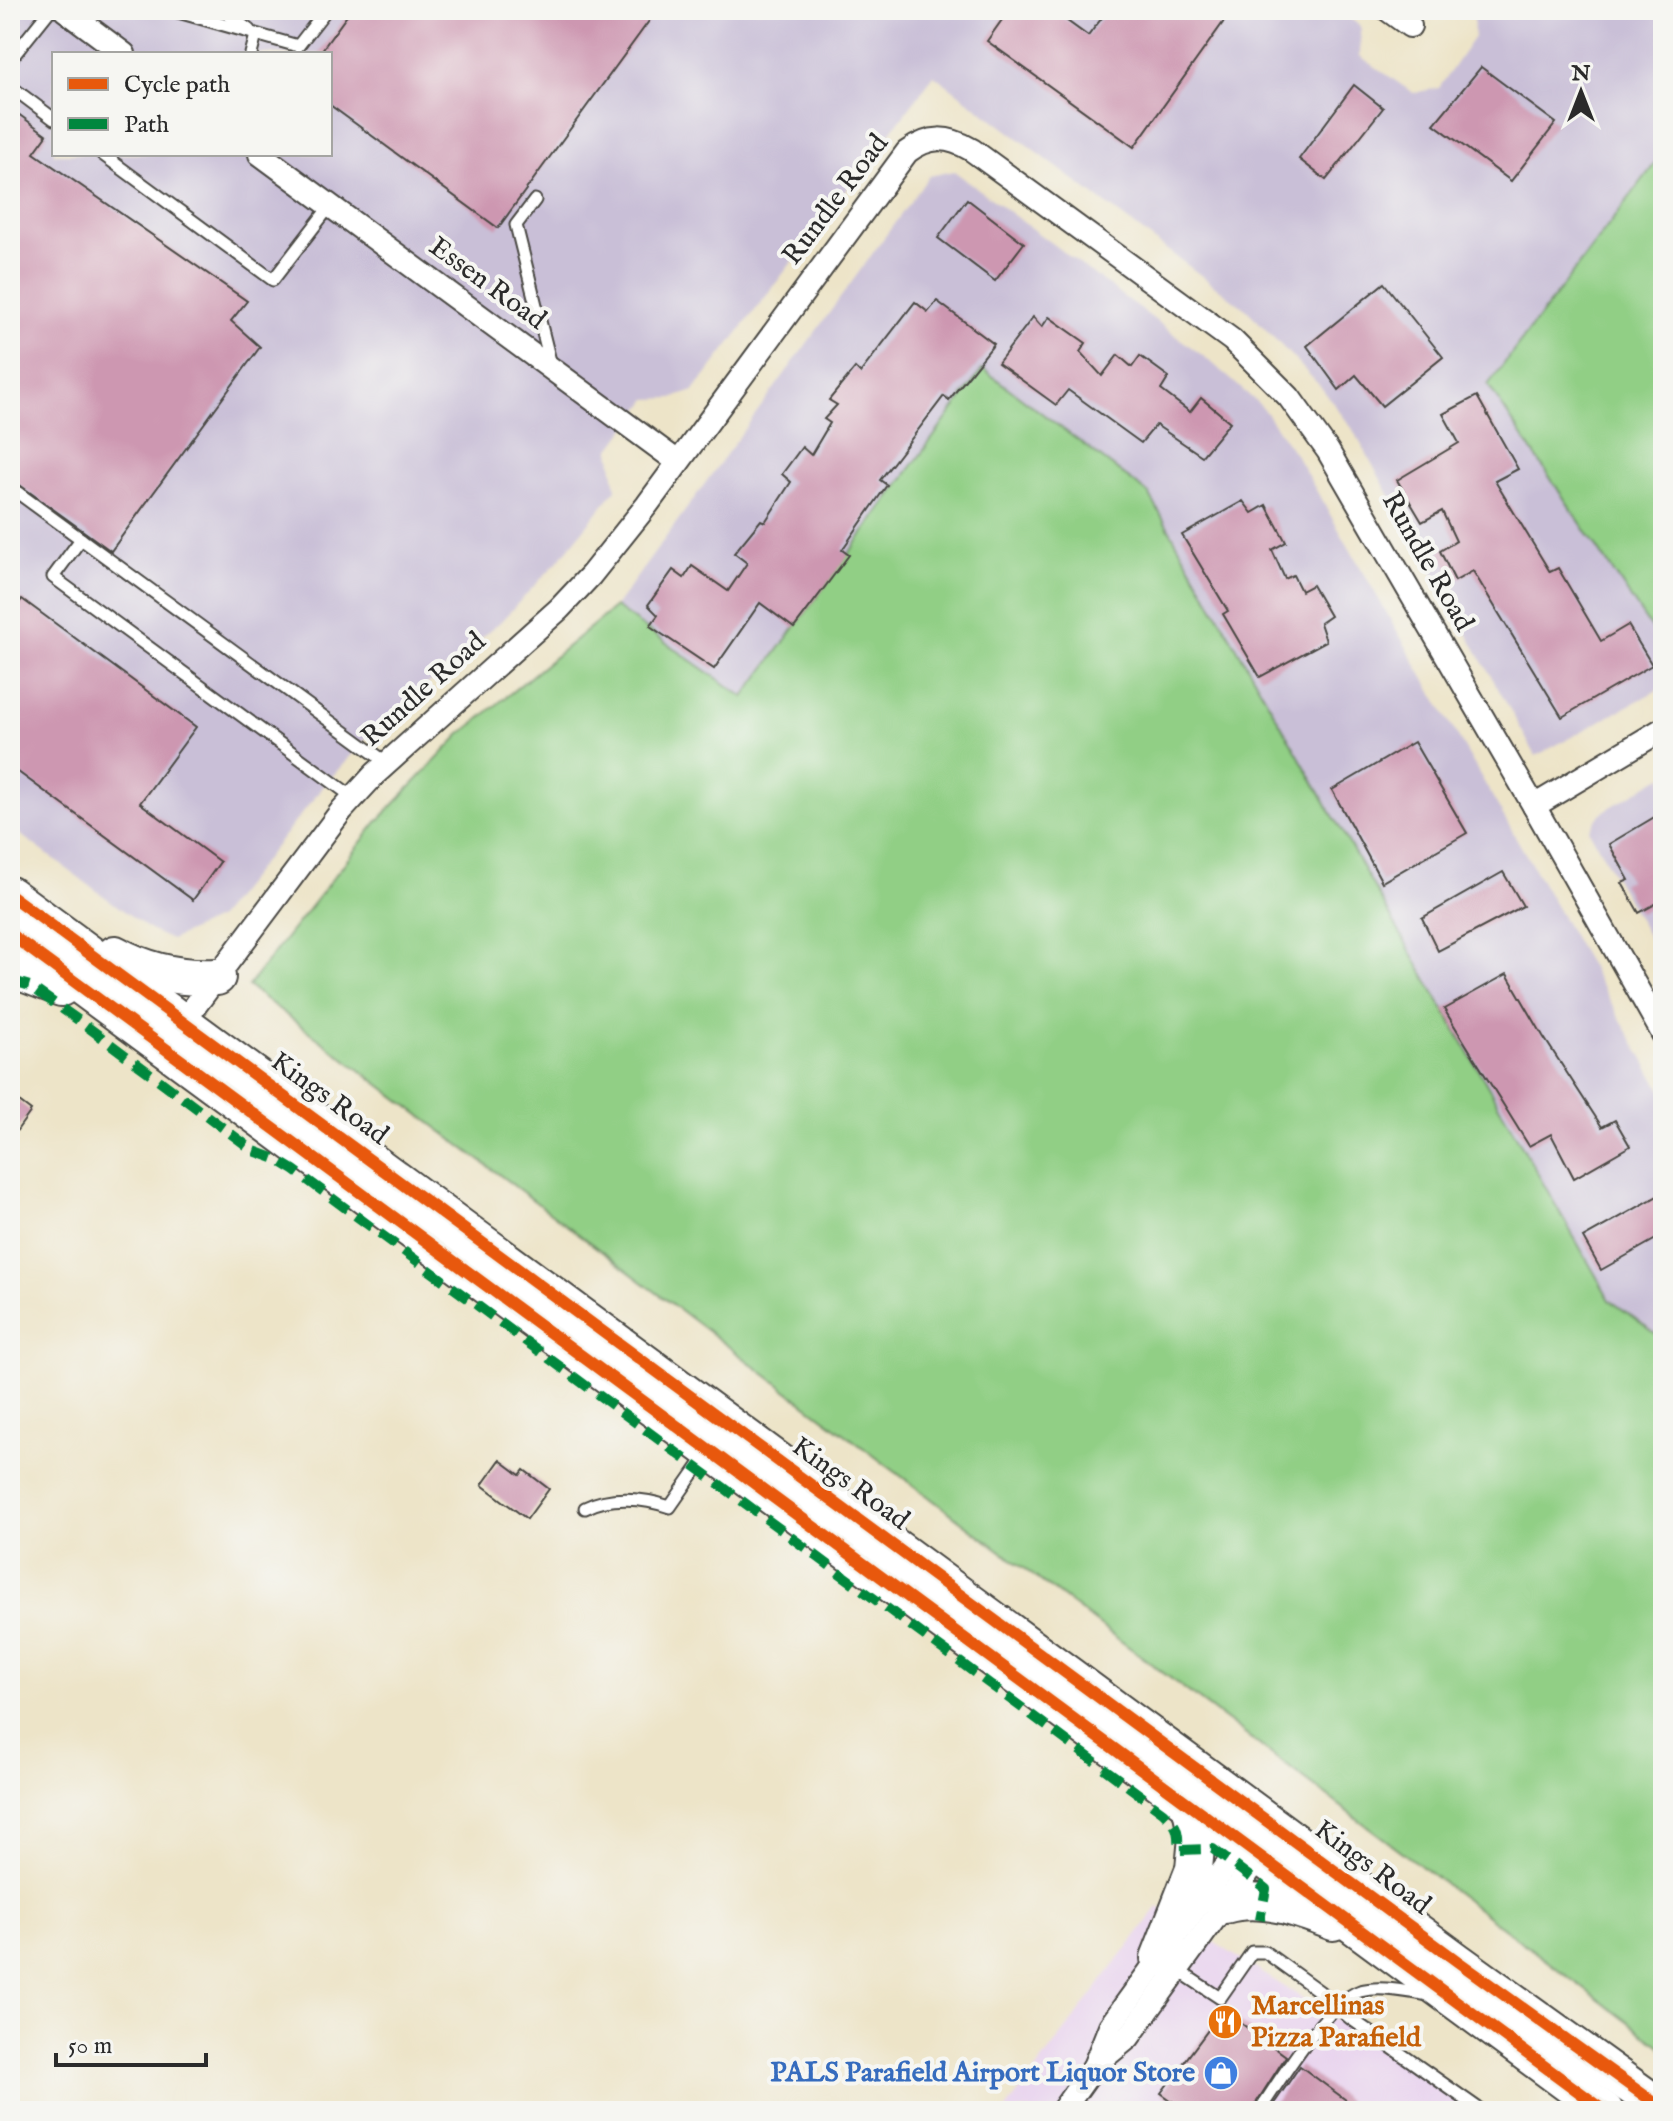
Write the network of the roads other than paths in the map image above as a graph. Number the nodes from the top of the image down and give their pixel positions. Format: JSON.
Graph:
{"nodes":[{"id":1,"x":50,"y":10,"type":"edge"},
{"id":2,"x":65,"y":10,"type":"edge"},
{"id":3,"x":171,"y":10,"type":"edge"},
{"id":4,"x":222,"y":10,"type":"edge"},
{"id":5,"x":326,"y":10,"type":"edge"},
{"id":6,"x":1388,"y":10,"type":"edge"},
{"id":7,"x":1410,"y":26,"type":"dead end"},
{"id":8,"x":256,"y":35,"type":"junction"},
{"id":9,"x":121,"y":52,"type":"edge"},
{"id":10,"x":252,"y":52,"type":"edge"},
{"id":11,"x":12,"y":53,"type":"edge"},
{"id":12,"x":10,"y":86,"type":"edge"},
{"id":13,"x":52,"y":118,"type":"edge"},
{"id":14,"x":105,"y":156,"type":"edge"},
{"id":15,"x":263,"y":156,"type":"edge"},
{"id":16,"x":535,"y":200,"type":"dead end"},
{"id":17,"x":330,"y":206,"type":"junction"},
{"id":18,"x":552,"y":369,"type":"junction"},
{"id":19,"x":678,"y":462,"type":"junction"},
{"id":20,"x":10,"y":487,"type":"edge"},
{"id":21,"x":81,"y":539,"type":"junction"},
{"id":22,"x":1663,"y":729,"type":"edge"},
{"id":23,"x":387,"y":763,"type":"junction"},
{"id":24,"x":354,"y":798,"type":"junction"},
{"id":25,"x":1534,"y":806,"type":"junction"},
{"id":26,"x":18,"y":914,"type":"edge"},
{"id":27,"x":10,"y":968,"type":"edge"},
{"id":28,"x":217,"y":977,"type":"junction"},
{"id":29,"x":118,"y":1013,"type":"junction"},
{"id":30,"x":173,"y":1034,"type":"junction"},
{"id":31,"x":1663,"y":1034,"type":"edge"},
{"id":32,"x":710,"y":1450,"type":"junction"},
{"id":33,"x":585,"y":1508,"type":"dead end"},
{"id":34,"x":1190,"y":1804,"type":"junction"},
{"id":35,"x":1257,"y":1840,"type":"junction"},
{"id":36,"x":1225,"y":1905,"type":"junction"},
{"id":37,"x":1368,"y":1936,"type":"junction"},
{"id":38,"x":1169,"y":1964,"type":"junction"},
{"id":39,"x":1338,"y":2007,"type":"junction"},
{"id":40,"x":1470,"y":2011,"type":"junction"},
{"id":41,"x":1582,"y":2100,"type":"edge"},
{"id":42,"x":1663,"y":2109,"type":"edge"},
{"id":43,"x":1062,"y":2111,"type":"edge"},
{"id":44,"x":1259,"y":2111,"type":"edge"},
{"id":45,"x":1482,"y":2111,"type":"edge"}],
"edges":[{"from":1,"to":11,"type":"lane"},
{"from":2,"to":9,"type":"street"},
{"from":3,"to":8,"type":"lane"},
{"from":4,"to":8,"type":"lane"},
{"from":5,"to":8,"type":"lane"},
{"from":6,"to":7,"type":"street"},
{"from":8,"to":10,"type":"lane"},
{"from":12,"to":13,"type":"lane"},
{"from":14,"to":17,"type":"lane"},
{"from":15,"to":17,"type":"street","name":"Essen Road"},
{"from":16,"to":18,"type":"lane"},
{"from":17,"to":18,"type":"street","name":"Essen Road"},
{"from":18,"to":19,"type":"street","name":"Essen Road"},
{"from":19,"to":23,"type":"street","name":"Rundle Road"},
{"from":19,"to":25,"type":"street","name":"Rundle Road"},
{"from":20,"to":21,"type":"lane"},
{"from":21,"to":23,"type":"lane"},
{"from":21,"to":24,"type":"lane"},
{"from":22,"to":25,"type":"street"},
{"from":23,"to":24,"type":"street","name":"Rundle Road"},
{"from":24,"to":28,"type":"street","name":"Rundle Road"},
{"from":25,"to":31,"type":"street","name":"Rundle Road"},
{"from":26,"to":28,"type":"main road"},
{"from":26,"to":29,"type":"main road","name":"Kings Road"},
{"from":26,"to":30,"type":"main road","name":"Kings Road"},
{"from":27,"to":29,"type":"main road"},
{"from":28,"to":30,"type":"street","name":"Rundle Road"},
{"from":29,"to":30,"type":"main road","name":"Kings Road"},
{"from":30,"to":32,"type":"main road","name":"Kings Road"},
{"from":30,"to":35,"type":"main road","name":"Kings Road"},
{"from":32,"to":33,"type":"lane"},
{"from":32,"to":34,"type":"main road","name":"Kings Road"},
{"from":34,"to":35,"type":"main road","name":"Kings Road"},
{"from":34,"to":38,"type":"main road"},
{"from":35,"to":36,"type":"street"},
{"from":35,"to":37,"type":"main road","name":"Kings Road"},
{"from":35,"to":38,"type":"street"},
{"from":35,"to":42,"type":"main road","name":"Kings Road"},
{"from":36,"to":37,"type":"main road"},
{"from":36,"to":38,"type":"street"},
{"from":37,"to":40,"type":"main road","name":"Kings Road"},
{"from":38,"to":39,"type":"lane"},
{"from":38,"to":43,"type":"street"},
{"from":39,"to":40,"type":"lane"},
{"from":39,"to":44,"type":"lane"},
{"from":39,"to":45,"type":"lane"},
{"from":40,"to":41,"type":"main road","name":"Kings Road"}]}
